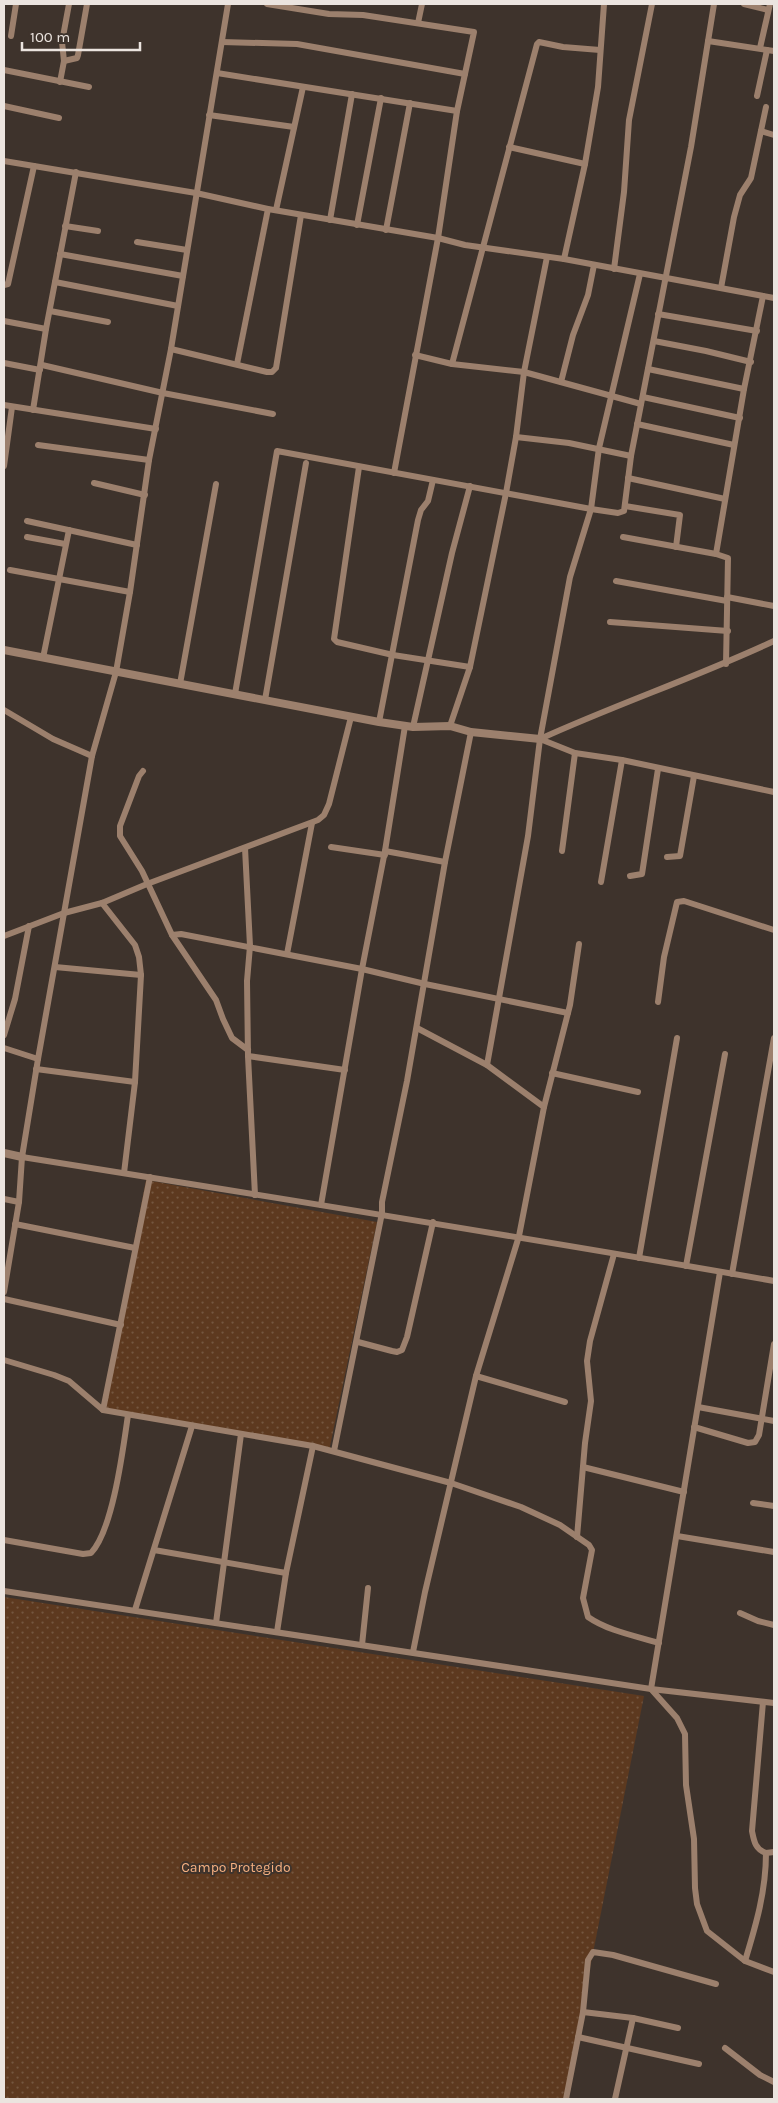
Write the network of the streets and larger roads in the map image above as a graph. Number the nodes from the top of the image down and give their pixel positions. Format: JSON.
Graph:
{"nodes":[{"id":1,"x":16,"y":4,"type":"edge"},
{"id":2,"x":69,"y":4,"type":"edge"},
{"id":3,"x":87,"y":4,"type":"edge"},
{"id":4,"x":228,"y":4,"type":"edge"},
{"id":5,"x":267,"y":4,"type":"edge"},
{"id":6,"x":422,"y":4,"type":"edge"},
{"id":7,"x":604,"y":4,"type":"edge"},
{"id":8,"x":652,"y":4,"type":"edge"},
{"id":9,"x":714,"y":4,"type":"edge"},
{"id":10,"x":744,"y":4,"type":"edge"},
{"id":11,"x":769,"y":7,"type":"edge"},
{"id":12,"x":418,"y":23,"type":"junction"},
{"id":13,"x":10,"y":36,"type":"dead end"},
{"id":14,"x":708,"y":41,"type":"junction"},
{"id":15,"x":222,"y":42,"type":"junction"},
{"id":16,"x":600,"y":50,"type":"junction"},
{"id":17,"x":767,"y":50,"type":"edge"},
{"id":18,"x":64,"y":61,"type":"junction"},
{"id":19,"x":4,"y":70,"type":"edge"},
{"id":20,"x":217,"y":73,"type":"junction"},
{"id":21,"x":465,"y":74,"type":"junction"},
{"id":22,"x":60,"y":82,"type":"junction"},
{"id":23,"x":89,"y":87,"type":"dead end"},
{"id":24,"x":303,"y":87,"type":"junction"},
{"id":25,"x":352,"y":94,"type":"junction"},
{"id":26,"x":757,"y":96,"type":"dead end"},
{"id":27,"x":380,"y":98,"type":"junction"},
{"id":28,"x":410,"y":104,"type":"junction"},
{"id":29,"x":4,"y":106,"type":"edge"},
{"id":30,"x":766,"y":107,"type":"dead end"},
{"id":31,"x":457,"y":111,"type":"junction"},
{"id":32,"x":209,"y":115,"type":"junction"},
{"id":33,"x":59,"y":118,"type":"dead end"},
{"id":34,"x":294,"y":127,"type":"junction"},
{"id":35,"x":761,"y":131,"type":"junction"},
{"id":36,"x":774,"y":135,"type":"edge"},
{"id":37,"x":509,"y":147,"type":"junction"},
{"id":38,"x":4,"y":161,"type":"edge"},
{"id":39,"x":585,"y":164,"type":"junction"},
{"id":40,"x":34,"y":166,"type":"junction"},
{"id":41,"x":76,"y":172,"type":"junction"},
{"id":42,"x":196,"y":193,"type":"junction"},
{"id":43,"x":268,"y":209,"type":"junction"},
{"id":44,"x":276,"y":210,"type":"junction"},
{"id":45,"x":302,"y":215,"type":"junction"},
{"id":46,"x":330,"y":220,"type":"junction"},
{"id":47,"x":357,"y":225,"type":"junction"},
{"id":48,"x":65,"y":226,"type":"junction"},
{"id":49,"x":386,"y":230,"type":"junction"},
{"id":50,"x":98,"y":231,"type":"dead end"},
{"id":51,"x":438,"y":238,"type":"junction"},
{"id":52,"x":138,"y":242,"type":"dead end"},
{"id":53,"x":481,"y":248,"type":"junction"},
{"id":54,"x":187,"y":250,"type":"junction"},
{"id":55,"x":60,"y":254,"type":"junction"},
{"id":56,"x":547,"y":257,"type":"junction"},
{"id":57,"x":564,"y":259,"type":"junction"},
{"id":58,"x":594,"y":265,"type":"junction"},
{"id":59,"x":614,"y":269,"type":"junction"},
{"id":60,"x":640,"y":274,"type":"junction"},
{"id":61,"x":183,"y":276,"type":"junction"},
{"id":62,"x":665,"y":277,"type":"junction"},
{"id":63,"x":55,"y":282,"type":"junction"},
{"id":64,"x":4,"y":285,"type":"edge"},
{"id":65,"x":721,"y":288,"type":"junction"},
{"id":66,"x":763,"y":296,"type":"junction"},
{"id":67,"x":774,"y":298,"type":"edge"},
{"id":68,"x":178,"y":306,"type":"junction"},
{"id":69,"x":50,"y":311,"type":"junction"},
{"id":70,"x":658,"y":314,"type":"junction"},
{"id":71,"x":4,"y":321,"type":"edge"},
{"id":72,"x":108,"y":322,"type":"dead end"},
{"id":73,"x":46,"y":329,"type":"junction"},
{"id":74,"x":757,"y":331,"type":"junction"},
{"id":75,"x":654,"y":341,"type":"junction"},
{"id":76,"x":171,"y":350,"type":"junction"},
{"id":77,"x":415,"y":355,"type":"junction"},
{"id":78,"x":751,"y":362,"type":"junction"},
{"id":79,"x":4,"y":363,"type":"edge"},
{"id":80,"x":237,"y":364,"type":"junction"},
{"id":81,"x":452,"y":364,"type":"junction"},
{"id":82,"x":41,"y":368,"type":"junction"},
{"id":83,"x":648,"y":369,"type":"junction"},
{"id":84,"x":524,"y":372,"type":"junction"},
{"id":85,"x":561,"y":382,"type":"junction"},
{"id":86,"x":744,"y":389,"type":"junction"},
{"id":87,"x":163,"y":393,"type":"junction"},
{"id":88,"x":611,"y":397,"type":"junction"},
{"id":89,"x":642,"y":401,"type":"junction"},
{"id":90,"x":4,"y":405,"type":"edge"},
{"id":91,"x":12,"y":407,"type":"junction"},
{"id":92,"x":33,"y":410,"type":"junction"},
{"id":93,"x":273,"y":414,"type":"dead end"},
{"id":94,"x":740,"y":418,"type":"junction"},
{"id":95,"x":637,"y":424,"type":"junction"},
{"id":96,"x":156,"y":429,"type":"junction"},
{"id":97,"x":516,"y":437,"type":"junction"},
{"id":98,"x":38,"y":445,"type":"dead end"},
{"id":99,"x":734,"y":445,"type":"junction"},
{"id":100,"x":599,"y":448,"type":"junction"},
{"id":101,"x":631,"y":456,"type":"junction"},
{"id":102,"x":150,"y":460,"type":"junction"},
{"id":103,"x":306,"y":463,"type":"dead end"},
{"id":104,"x":4,"y":466,"type":"edge"},
{"id":105,"x":359,"y":467,"type":"junction"},
{"id":106,"x":394,"y":473,"type":"junction"},
{"id":107,"x":628,"y":478,"type":"junction"},
{"id":108,"x":433,"y":480,"type":"junction"},
{"id":109,"x":94,"y":483,"type":"dead end"},
{"id":110,"x":216,"y":484,"type":"dead end"},
{"id":111,"x":470,"y":486,"type":"junction"},
{"id":112,"x":506,"y":493,"type":"junction"},
{"id":113,"x":145,"y":495,"type":"junction"},
{"id":114,"x":725,"y":500,"type":"junction"},
{"id":115,"x":625,"y":506,"type":"junction"},
{"id":116,"x":591,"y":509,"type":"junction"},
{"id":117,"x":27,"y":521,"type":"dead end"},
{"id":118,"x":69,"y":530,"type":"junction"},
{"id":119,"x":27,"y":536,"type":"dead end"},
{"id":120,"x":622,"y":537,"type":"dead end"},
{"id":121,"x":65,"y":544,"type":"junction"},
{"id":122,"x":137,"y":545,"type":"junction"},
{"id":123,"x":676,"y":547,"type":"junction"},
{"id":124,"x":716,"y":554,"type":"junction"},
{"id":125,"x":10,"y":570,"type":"dead end"},
{"id":126,"x":59,"y":579,"type":"junction"},
{"id":127,"x":616,"y":581,"type":"dead end"},
{"id":128,"x":130,"y":592,"type":"junction"},
{"id":129,"x":727,"y":599,"type":"junction"},
{"id":130,"x":774,"y":606,"type":"edge"},
{"id":131,"x":610,"y":622,"type":"dead end"},
{"id":132,"x":728,"y":631,"type":"junction"},
{"id":133,"x":774,"y":641,"type":"edge"},
{"id":134,"x":4,"y":650,"type":"edge"},
{"id":135,"x":393,"y":655,"type":"junction"},
{"id":136,"x":43,"y":658,"type":"junction"},
{"id":137,"x":428,"y":662,"type":"junction"},
{"id":138,"x":726,"y":664,"type":"junction"},
{"id":139,"x":470,"y":667,"type":"junction"},
{"id":140,"x":116,"y":672,"type":"junction"},
{"id":141,"x":180,"y":684,"type":"junction"},
{"id":142,"x":235,"y":694,"type":"junction"},
{"id":143,"x":265,"y":700,"type":"junction"},
{"id":144,"x":4,"y":710,"type":"edge"},
{"id":145,"x":352,"y":717,"type":"junction"},
{"id":146,"x":379,"y":722,"type":"junction"},
{"id":147,"x":450,"y":726,"type":"junction"},
{"id":148,"x":409,"y":727,"type":"junction"},
{"id":149,"x":471,"y":732,"type":"junction"},
{"id":150,"x":540,"y":739,"type":"junction"},
{"id":151,"x":575,"y":753,"type":"junction"},
{"id":152,"x":92,"y":756,"type":"junction"},
{"id":153,"x":622,"y":760,"type":"junction"},
{"id":154,"x":658,"y":769,"type":"junction"},
{"id":155,"x":143,"y":771,"type":"dead end"},
{"id":156,"x":694,"y":776,"type":"junction"},
{"id":157,"x":774,"y":792,"type":"edge"},
{"id":158,"x":312,"y":823,"type":"junction"},
{"id":159,"x":331,"y":847,"type":"dead end"},
{"id":160,"x":245,"y":848,"type":"junction"},
{"id":161,"x":562,"y":851,"type":"dead end"},
{"id":162,"x":385,"y":853,"type":"junction"},
{"id":163,"x":667,"y":857,"type":"dead end"},
{"id":164,"x":446,"y":862,"type":"junction"},
{"id":165,"x":630,"y":876,"type":"dead end"},
{"id":166,"x":601,"y":882,"type":"dead end"},
{"id":167,"x":147,"y":884,"type":"junction"},
{"id":168,"x":102,"y":903,"type":"junction"},
{"id":169,"x":64,"y":912,"type":"junction"},
{"id":170,"x":29,"y":926,"type":"junction"},
{"id":171,"x":774,"y":930,"type":"edge"},
{"id":172,"x":172,"y":935,"type":"junction"},
{"id":173,"x":4,"y":936,"type":"edge"},
{"id":174,"x":579,"y":944,"type":"dead end"},
{"id":175,"x":250,"y":946,"type":"junction"},
{"id":176,"x":287,"y":954,"type":"junction"},
{"id":177,"x":56,"y":967,"type":"junction"},
{"id":178,"x":362,"y":969,"type":"junction"},
{"id":179,"x":141,"y":975,"type":"junction"},
{"id":180,"x":425,"y":984,"type":"junction"},
{"id":181,"x":498,"y":998,"type":"junction"},
{"id":182,"x":658,"y":1002,"type":"dead end"},
{"id":183,"x":568,"y":1013,"type":"junction"},
{"id":184,"x":417,"y":1028,"type":"junction"},
{"id":185,"x":4,"y":1035,"type":"edge"},
{"id":186,"x":677,"y":1038,"type":"dead end"},
{"id":187,"x":774,"y":1038,"type":"edge"},
{"id":188,"x":4,"y":1048,"type":"edge"},
{"id":189,"x":248,"y":1053,"type":"junction"},
{"id":190,"x":725,"y":1054,"type":"dead end"},
{"id":191,"x":38,"y":1058,"type":"junction"},
{"id":192,"x":487,"y":1065,"type":"junction"},
{"id":193,"x":36,"y":1069,"type":"junction"},
{"id":194,"x":345,"y":1070,"type":"junction"},
{"id":195,"x":552,"y":1073,"type":"junction"},
{"id":196,"x":135,"y":1082,"type":"junction"},
{"id":197,"x":638,"y":1092,"type":"dead end"},
{"id":198,"x":544,"y":1107,"type":"junction"},
{"id":199,"x":4,"y":1153,"type":"edge"},
{"id":200,"x":22,"y":1157,"type":"junction"},
{"id":201,"x":124,"y":1173,"type":"junction"},
{"id":202,"x":150,"y":1177,"type":"junction"},
{"id":203,"x":256,"y":1195,"type":"junction"},
{"id":204,"x":4,"y":1199,"type":"edge"},
{"id":205,"x":19,"y":1202,"type":"junction"},
{"id":206,"x":321,"y":1205,"type":"junction"},
{"id":207,"x":382,"y":1213,"type":"junction"},
{"id":208,"x":433,"y":1222,"type":"junction"},
{"id":209,"x":15,"y":1224,"type":"junction"},
{"id":210,"x":519,"y":1236,"type":"junction"},
{"id":211,"x":135,"y":1248,"type":"junction"},
{"id":212,"x":614,"y":1254,"type":"junction"},
{"id":213,"x":638,"y":1258,"type":"junction"},
{"id":214,"x":686,"y":1266,"type":"junction"},
{"id":215,"x":720,"y":1272,"type":"junction"},
{"id":216,"x":732,"y":1274,"type":"junction"},
{"id":217,"x":774,"y":1281,"type":"edge"},
{"id":218,"x":4,"y":1292,"type":"edge"},
{"id":219,"x":4,"y":1299,"type":"edge"},
{"id":220,"x":121,"y":1325,"type":"junction"},
{"id":221,"x":358,"y":1342,"type":"junction"},
{"id":222,"x":774,"y":1344,"type":"edge"},
{"id":223,"x":4,"y":1360,"type":"edge"},
{"id":224,"x":476,"y":1376,"type":"junction"},
{"id":225,"x":565,"y":1402,"type":"dead end"},
{"id":226,"x":698,"y":1407,"type":"junction"},
{"id":227,"x":103,"y":1410,"type":"junction"},
{"id":228,"x":128,"y":1415,"type":"junction"},
{"id":229,"x":762,"y":1418,"type":"junction"},
{"id":230,"x":774,"y":1420,"type":"edge"},
{"id":231,"x":192,"y":1426,"type":"junction"},
{"id":232,"x":694,"y":1427,"type":"junction"},
{"id":233,"x":241,"y":1434,"type":"junction"},
{"id":234,"x":313,"y":1446,"type":"junction"},
{"id":235,"x":334,"y":1451,"type":"junction"},
{"id":236,"x":583,"y":1467,"type":"junction"},
{"id":237,"x":450,"y":1483,"type":"junction"},
{"id":238,"x":684,"y":1492,"type":"junction"},
{"id":239,"x":753,"y":1503,"type":"dead end"},
{"id":240,"x":774,"y":1506,"type":"edge"},
{"id":241,"x":577,"y":1536,"type":"junction"},
{"id":242,"x":677,"y":1536,"type":"junction"},
{"id":243,"x":4,"y":1540,"type":"edge"},
{"id":244,"x":154,"y":1550,"type":"junction"},
{"id":245,"x":774,"y":1552,"type":"edge"},
{"id":246,"x":224,"y":1562,"type":"junction"},
{"id":247,"x":286,"y":1573,"type":"junction"},
{"id":248,"x":368,"y":1588,"type":"dead end"},
{"id":249,"x":4,"y":1591,"type":"edge"},
{"id":250,"x":135,"y":1610,"type":"junction"},
{"id":251,"x":740,"y":1613,"type":"dead end"},
{"id":252,"x":216,"y":1623,"type":"junction"},
{"id":253,"x":774,"y":1625,"type":"edge"},
{"id":254,"x":276,"y":1632,"type":"junction"},
{"id":255,"x":659,"y":1642,"type":"junction"},
{"id":256,"x":362,"y":1645,"type":"junction"},
{"id":257,"x":413,"y":1652,"type":"junction"},
{"id":258,"x":652,"y":1689,"type":"junction"},
{"id":259,"x":763,"y":1702,"type":"junction"},
{"id":260,"x":774,"y":1703,"type":"edge"},
{"id":261,"x":774,"y":1852,"type":"edge"},
{"id":262,"x":766,"y":1853,"type":"junction"},
{"id":263,"x":745,"y":1961,"type":"junction"},
{"id":264,"x":774,"y":1972,"type":"edge"},
{"id":265,"x":716,"y":1984,"type":"dead end"},
{"id":266,"x":583,"y":2012,"type":"junction"},
{"id":267,"x":633,"y":2018,"type":"junction"},
{"id":268,"x":678,"y":2028,"type":"dead end"},
{"id":269,"x":578,"y":2037,"type":"junction"},
{"id":270,"x":626,"y":2048,"type":"junction"},
{"id":271,"x":725,"y":2048,"type":"dead end"},
{"id":272,"x":699,"y":2064,"type":"dead end"},
{"id":273,"x":774,"y":2082,"type":"edge"},
{"id":274,"x":566,"y":2099,"type":"edge"},
{"id":275,"x":615,"y":2099,"type":"edge"}],
"edges":[{"from":1,"to":13,"type":"street"},
{"from":2,"to":18,"type":"street"},
{"from":3,"to":18,"type":"street"},
{"from":4,"to":15,"type":"street"},
{"from":5,"to":12,"type":"street"},
{"from":6,"to":12,"type":"street"},
{"from":7,"to":16,"type":"street"},
{"from":8,"to":59,"type":"street"},
{"from":9,"to":14,"type":"street"},
{"from":10,"to":11,"type":"street"},
{"from":11,"to":17,"type":"street"},
{"from":12,"to":21,"type":"street"},
{"from":14,"to":17,"type":"street"},
{"from":14,"to":62,"type":"street"},
{"from":15,"to":20,"type":"street"},
{"from":15,"to":21,"type":"street"},
{"from":16,"to":37,"type":"street"},
{"from":16,"to":39,"type":"street"},
{"from":17,"to":26,"type":"street"},
{"from":18,"to":22,"type":"street"},
{"from":19,"to":22,"type":"street"},
{"from":20,"to":24,"type":"street"},
{"from":20,"to":32,"type":"street"},
{"from":21,"to":31,"type":"street"},
{"from":22,"to":23,"type":"street"},
{"from":24,"to":25,"type":"street"},
{"from":24,"to":34,"type":"street"},
{"from":25,"to":27,"type":"street"},
{"from":25,"to":46,"type":"street"},
{"from":27,"to":28,"type":"street"},
{"from":27,"to":47,"type":"street"},
{"from":28,"to":31,"type":"street"},
{"from":28,"to":49,"type":"street"},
{"from":29,"to":33,"type":"street"},
{"from":30,"to":35,"type":"street"},
{"from":31,"to":51,"type":"street"},
{"from":32,"to":34,"type":"street"},
{"from":32,"to":42,"type":"street"},
{"from":34,"to":44,"type":"street"},
{"from":35,"to":36,"type":"street"},
{"from":35,"to":65,"type":"street"},
{"from":37,"to":39,"type":"street"},
{"from":37,"to":53,"type":"street"},
{"from":38,"to":40,"type":"street"},
{"from":39,"to":57,"type":"street"},
{"from":40,"to":41,"type":"street"},
{"from":40,"to":64,"type":"street"},
{"from":41,"to":42,"type":"street"},
{"from":41,"to":48,"type":"street"},
{"from":42,"to":43,"type":"street"},
{"from":42,"to":54,"type":"street"},
{"from":43,"to":44,"type":"street"},
{"from":43,"to":80,"type":"street"},
{"from":44,"to":45,"type":"street"},
{"from":45,"to":46,"type":"street"},
{"from":45,"to":80,"type":"street"},
{"from":46,"to":47,"type":"street"},
{"from":47,"to":49,"type":"street"},
{"from":48,"to":50,"type":"street"},
{"from":48,"to":55,"type":"street"},
{"from":49,"to":51,"type":"street"},
{"from":51,"to":53,"type":"street"},
{"from":51,"to":77,"type":"street"},
{"from":52,"to":54,"type":"street"},
{"from":53,"to":56,"type":"street"},
{"from":53,"to":81,"type":"street"},
{"from":54,"to":61,"type":"street"},
{"from":55,"to":61,"type":"street"},
{"from":55,"to":63,"type":"street"},
{"from":56,"to":57,"type":"street"},
{"from":56,"to":84,"type":"street"},
{"from":57,"to":58,"type":"street"},
{"from":58,"to":59,"type":"street"},
{"from":58,"to":85,"type":"street"},
{"from":59,"to":60,"type":"street"},
{"from":60,"to":62,"type":"street"},
{"from":60,"to":88,"type":"street"},
{"from":61,"to":68,"type":"street"},
{"from":62,"to":65,"type":"street"},
{"from":62,"to":70,"type":"street"},
{"from":63,"to":68,"type":"street"},
{"from":63,"to":69,"type":"street"},
{"from":65,"to":66,"type":"street"},
{"from":66,"to":67,"type":"street"},
{"from":66,"to":74,"type":"street"},
{"from":68,"to":76,"type":"street"},
{"from":69,"to":72,"type":"street"},
{"from":69,"to":73,"type":"street"},
{"from":70,"to":74,"type":"street"},
{"from":70,"to":75,"type":"street"},
{"from":71,"to":73,"type":"street"},
{"from":73,"to":82,"type":"street"},
{"from":74,"to":78,"type":"street"},
{"from":75,"to":78,"type":"street"},
{"from":75,"to":83,"type":"street"},
{"from":76,"to":80,"type":"street"},
{"from":76,"to":87,"type":"street"},
{"from":77,"to":81,"type":"street"},
{"from":77,"to":106,"type":"street"},
{"from":78,"to":86,"type":"street"},
{"from":79,"to":82,"type":"street"},
{"from":81,"to":84,"type":"street"},
{"from":82,"to":87,"type":"street"},
{"from":82,"to":92,"type":"street"},
{"from":83,"to":86,"type":"street"},
{"from":83,"to":89,"type":"street"},
{"from":84,"to":85,"type":"street"},
{"from":84,"to":97,"type":"street"},
{"from":85,"to":88,"type":"street"},
{"from":86,"to":94,"type":"street"},
{"from":87,"to":93,"type":"street"},
{"from":87,"to":96,"type":"street"},
{"from":88,"to":89,"type":"street"},
{"from":88,"to":100,"type":"street"},
{"from":89,"to":94,"type":"street"},
{"from":89,"to":95,"type":"street"},
{"from":90,"to":91,"type":"street"},
{"from":91,"to":92,"type":"street"},
{"from":91,"to":104,"type":"street"},
{"from":92,"to":96,"type":"street"},
{"from":94,"to":99,"type":"street"},
{"from":95,"to":99,"type":"street"},
{"from":95,"to":101,"type":"street"},
{"from":96,"to":102,"type":"street"},
{"from":97,"to":100,"type":"street"},
{"from":97,"to":112,"type":"street"},
{"from":98,"to":102,"type":"street"},
{"from":99,"to":114,"type":"street"},
{"from":100,"to":101,"type":"street"},
{"from":100,"to":116,"type":"street"},
{"from":101,"to":107,"type":"street"},
{"from":102,"to":113,"type":"street"},
{"from":103,"to":143,"type":"street"},
{"from":105,"to":106,"type":"street"},
{"from":105,"to":135,"type":"street"},
{"from":105,"to":142,"type":"street"},
{"from":106,"to":108,"type":"street"},
{"from":107,"to":114,"type":"street"},
{"from":107,"to":115,"type":"street"},
{"from":108,"to":111,"type":"street"},
{"from":108,"to":135,"type":"street"},
{"from":109,"to":113,"type":"street"},
{"from":110,"to":141,"type":"street"},
{"from":111,"to":112,"type":"street"},
{"from":111,"to":137,"type":"street"},
{"from":112,"to":116,"type":"street"},
{"from":112,"to":139,"type":"street"},
{"from":113,"to":122,"type":"street"},
{"from":114,"to":124,"type":"street"},
{"from":115,"to":116,"type":"street"},
{"from":115,"to":123,"type":"street"},
{"from":116,"to":150,"type":"street"},
{"from":117,"to":118,"type":"street"},
{"from":118,"to":121,"type":"street"},
{"from":118,"to":122,"type":"street"},
{"from":119,"to":121,"type":"street"},
{"from":120,"to":123,"type":"street"},
{"from":121,"to":126,"type":"street"},
{"from":122,"to":128,"type":"street"},
{"from":123,"to":124,"type":"street"},
{"from":124,"to":129,"type":"street"},
{"from":125,"to":126,"type":"street"},
{"from":126,"to":128,"type":"street"},
{"from":126,"to":136,"type":"street"},
{"from":127,"to":129,"type":"street"},
{"from":128,"to":140,"type":"street"},
{"from":129,"to":130,"type":"street"},
{"from":129,"to":132,"type":"street"},
{"from":131,"to":132,"type":"street"},
{"from":132,"to":138,"type":"street"},
{"from":133,"to":138,"type":"street"},
{"from":134,"to":136,"type":"street"},
{"from":135,"to":137,"type":"street"},
{"from":135,"to":146,"type":"street"},
{"from":136,"to":140,"type":"street"},
{"from":137,"to":139,"type":"street"},
{"from":137,"to":148,"type":"street"},
{"from":138,"to":150,"type":"street"},
{"from":139,"to":147,"type":"street"},
{"from":140,"to":141,"type":"street"},
{"from":140,"to":152,"type":"street"},
{"from":141,"to":142,"type":"street"},
{"from":142,"to":143,"type":"street"},
{"from":143,"to":145,"type":"street"},
{"from":144,"to":152,"type":"street"},
{"from":145,"to":146,"type":"street"},
{"from":145,"to":158,"type":"street"},
{"from":146,"to":148,"type":"street"},
{"from":147,"to":148,"type":"street"},
{"from":147,"to":149,"type":"street"},
{"from":148,"to":162,"type":"street"},
{"from":149,"to":150,"type":"street"},
{"from":149,"to":164,"type":"street"},
{"from":150,"to":151,"type":"street"},
{"from":150,"to":181,"type":"street"},
{"from":151,"to":153,"type":"street"},
{"from":151,"to":161,"type":"street"},
{"from":152,"to":169,"type":"street"},
{"from":153,"to":154,"type":"street"},
{"from":153,"to":166,"type":"street"},
{"from":154,"to":156,"type":"street"},
{"from":154,"to":165,"type":"street"},
{"from":155,"to":167,"type":"street"},
{"from":156,"to":157,"type":"street"},
{"from":156,"to":163,"type":"street"},
{"from":158,"to":160,"type":"street"},
{"from":158,"to":176,"type":"street"},
{"from":159,"to":162,"type":"street"},
{"from":160,"to":167,"type":"street"},
{"from":160,"to":175,"type":"street"},
{"from":162,"to":164,"type":"street"},
{"from":162,"to":178,"type":"street"},
{"from":164,"to":180,"type":"street"},
{"from":167,"to":168,"type":"street"},
{"from":167,"to":172,"type":"street"},
{"from":168,"to":169,"type":"street"},
{"from":168,"to":179,"type":"street"},
{"from":169,"to":170,"type":"street"},
{"from":169,"to":177,"type":"street"},
{"from":170,"to":173,"type":"street"},
{"from":170,"to":185,"type":"street"},
{"from":171,"to":182,"type":"street"},
{"from":172,"to":175,"type":"street"},
{"from":172,"to":189,"type":"street"},
{"from":174,"to":183,"type":"street"},
{"from":175,"to":176,"type":"street"},
{"from":175,"to":189,"type":"street"},
{"from":176,"to":178,"type":"street"},
{"from":177,"to":179,"type":"street"},
{"from":177,"to":191,"type":"street"},
{"from":178,"to":180,"type":"street"},
{"from":178,"to":194,"type":"street"},
{"from":179,"to":196,"type":"street"},
{"from":180,"to":181,"type":"street"},
{"from":180,"to":184,"type":"street"},
{"from":181,"to":183,"type":"street"},
{"from":181,"to":192,"type":"street"},
{"from":183,"to":195,"type":"street"},
{"from":184,"to":192,"type":"street"},
{"from":184,"to":207,"type":"street"},
{"from":186,"to":213,"type":"street"},
{"from":187,"to":216,"type":"street"},
{"from":188,"to":191,"type":"street"},
{"from":189,"to":194,"type":"street"},
{"from":189,"to":203,"type":"street"},
{"from":190,"to":214,"type":"street"},
{"from":191,"to":193,"type":"street"},
{"from":192,"to":198,"type":"street"},
{"from":193,"to":196,"type":"street"},
{"from":193,"to":200,"type":"street"},
{"from":194,"to":206,"type":"street"},
{"from":195,"to":197,"type":"street"},
{"from":195,"to":198,"type":"street"},
{"from":196,"to":201,"type":"street"},
{"from":198,"to":210,"type":"street"},
{"from":199,"to":200,"type":"street"},
{"from":200,"to":201,"type":"street"},
{"from":200,"to":205,"type":"street"},
{"from":201,"to":202,"type":"street"},
{"from":202,"to":203,"type":"street"},
{"from":202,"to":211,"type":"street"},
{"from":203,"to":206,"type":"street"},
{"from":204,"to":205,"type":"street"},
{"from":205,"to":209,"type":"street"},
{"from":206,"to":207,"type":"street"},
{"from":207,"to":208,"type":"street"},
{"from":207,"to":221,"type":"street"},
{"from":208,"to":210,"type":"street"},
{"from":208,"to":221,"type":"street"},
{"from":209,"to":211,"type":"street"},
{"from":209,"to":218,"type":"street"},
{"from":210,"to":212,"type":"street"},
{"from":210,"to":224,"type":"street"},
{"from":211,"to":220,"type":"street"},
{"from":212,"to":213,"type":"street"},
{"from":212,"to":236,"type":"street"},
{"from":213,"to":214,"type":"street"},
{"from":214,"to":215,"type":"street"},
{"from":215,"to":216,"type":"street"},
{"from":215,"to":226,"type":"street"},
{"from":216,"to":217,"type":"street"},
{"from":219,"to":220,"type":"street"},
{"from":220,"to":227,"type":"street"},
{"from":221,"to":235,"type":"street"},
{"from":222,"to":229,"type":"street"},
{"from":223,"to":227,"type":"street"},
{"from":224,"to":225,"type":"street"},
{"from":224,"to":237,"type":"street"},
{"from":226,"to":229,"type":"street"},
{"from":226,"to":232,"type":"street"},
{"from":227,"to":228,"type":"street"},
{"from":228,"to":231,"type":"street"},
{"from":228,"to":243,"type":"street"},
{"from":229,"to":230,"type":"street"},
{"from":229,"to":232,"type":"street"},
{"from":231,"to":233,"type":"street"},
{"from":231,"to":244,"type":"street"},
{"from":232,"to":238,"type":"street"},
{"from":233,"to":234,"type":"street"},
{"from":233,"to":246,"type":"street"},
{"from":234,"to":235,"type":"street"},
{"from":234,"to":247,"type":"street"},
{"from":235,"to":237,"type":"street"},
{"from":236,"to":238,"type":"street"},
{"from":236,"to":241,"type":"street"},
{"from":237,"to":241,"type":"street"},
{"from":237,"to":257,"type":"street"},
{"from":238,"to":242,"type":"street"},
{"from":239,"to":240,"type":"street"},
{"from":241,"to":255,"type":"street"},
{"from":242,"to":245,"type":"street"},
{"from":242,"to":255,"type":"street"},
{"from":244,"to":246,"type":"street"},
{"from":244,"to":250,"type":"street"},
{"from":246,"to":247,"type":"street"},
{"from":246,"to":252,"type":"street"},
{"from":247,"to":254,"type":"street"},
{"from":248,"to":256,"type":"street"},
{"from":249,"to":250,"type":"street"},
{"from":250,"to":252,"type":"street"},
{"from":251,"to":253,"type":"street"},
{"from":252,"to":254,"type":"street"},
{"from":254,"to":256,"type":"street"},
{"from":255,"to":258,"type":"street"},
{"from":256,"to":257,"type":"street"},
{"from":257,"to":258,"type":"street"},
{"from":258,"to":259,"type":"street"},
{"from":258,"to":263,"type":"street"},
{"from":259,"to":260,"type":"street"},
{"from":259,"to":262,"type":"street"},
{"from":261,"to":262,"type":"street"},
{"from":262,"to":263,"type":"street"},
{"from":263,"to":264,"type":"street"},
{"from":265,"to":266,"type":"street"},
{"from":266,"to":267,"type":"street"},
{"from":266,"to":269,"type":"street"},
{"from":267,"to":268,"type":"street"},
{"from":267,"to":270,"type":"street"},
{"from":269,"to":270,"type":"street"},
{"from":269,"to":274,"type":"street"},
{"from":270,"to":272,"type":"street"},
{"from":270,"to":275,"type":"street"},
{"from":271,"to":273,"type":"street"}]}
